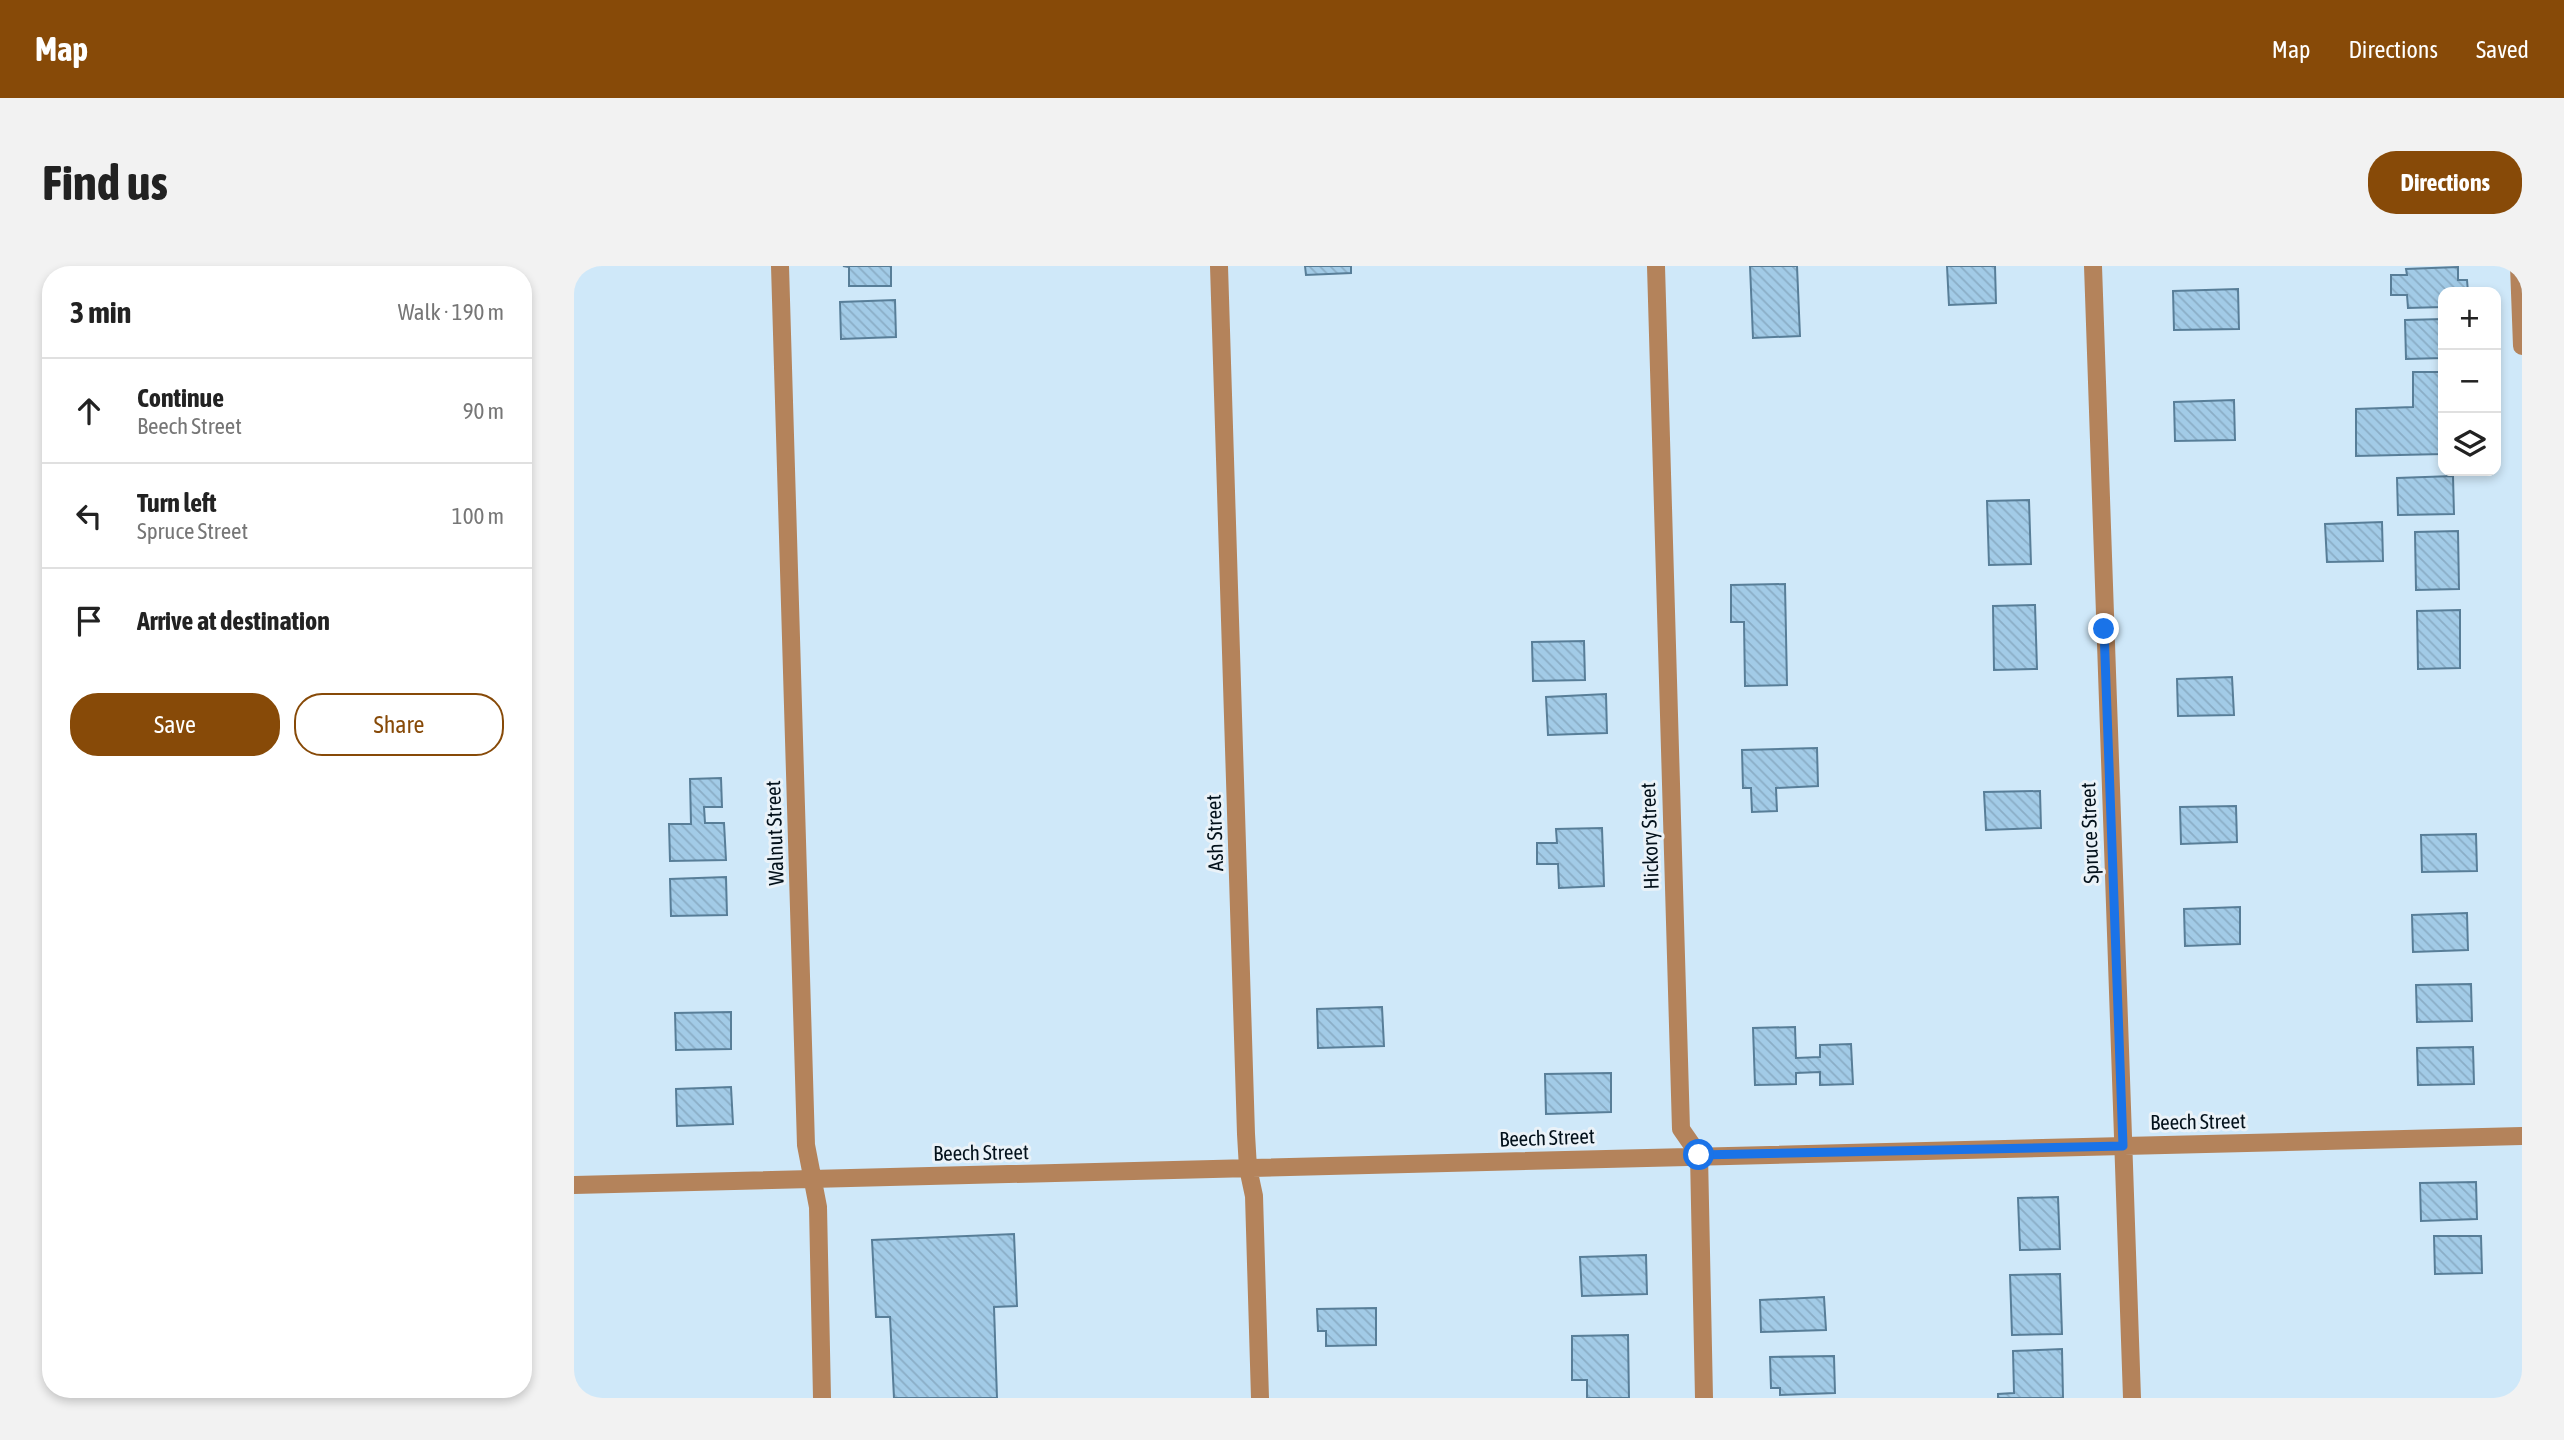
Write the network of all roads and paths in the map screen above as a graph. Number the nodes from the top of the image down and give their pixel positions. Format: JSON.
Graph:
{"nodes":[{"id":1,"x":780,"y":266,"type":"edge"},
{"id":2,"x":1219,"y":266,"type":"edge"},
{"id":3,"x":1656,"y":266,"type":"edge"},
{"id":4,"x":2093,"y":266,"type":"edge"},
{"id":5,"x":2519,"y":266,"type":"edge"},
{"id":6,"x":2522,"y":346,"type":"edge"},
{"id":7,"x":2522,"y":1136,"type":"edge"},
{"id":8,"x":2123,"y":1146,"type":"junction"},
{"id":9,"x":1699,"y":1155,"type":"junction"},
{"id":10,"x":1248,"y":1168,"type":"junction"},
{"id":11,"x":811,"y":1179,"type":"junction"},
{"id":12,"x":574,"y":1185,"type":"edge"},
{"id":13,"x":822,"y":1398,"type":"edge"},
{"id":14,"x":1260,"y":1398,"type":"edge"},
{"id":15,"x":1704,"y":1398,"type":"edge"},
{"id":16,"x":2132,"y":1398,"type":"edge"}],
"edges":[{"from":1,"to":11,"type":"street","name":"Walnut Street"},
{"from":2,"to":10,"type":"street","name":"Ash Street"},
{"from":3,"to":9,"type":"street","name":"Hickory Street"},
{"from":4,"to":8,"type":"street","name":"Spruce Street"},
{"from":5,"to":6,"type":"street"},
{"from":7,"to":8,"type":"street","name":"Beech Street"},
{"from":8,"to":9,"type":"street","name":"Beech Street"},
{"from":8,"to":16,"type":"street","name":"Spruce Street"},
{"from":9,"to":10,"type":"street","name":"Beech Street"},
{"from":9,"to":15,"type":"street"},
{"from":10,"to":11,"type":"street","name":"Beech Street"},
{"from":10,"to":14,"type":"street","name":"Ash Street"},
{"from":11,"to":12,"type":"street","name":"Beech Street"},
{"from":11,"to":13,"type":"street","name":"Walnut Street"}]}
